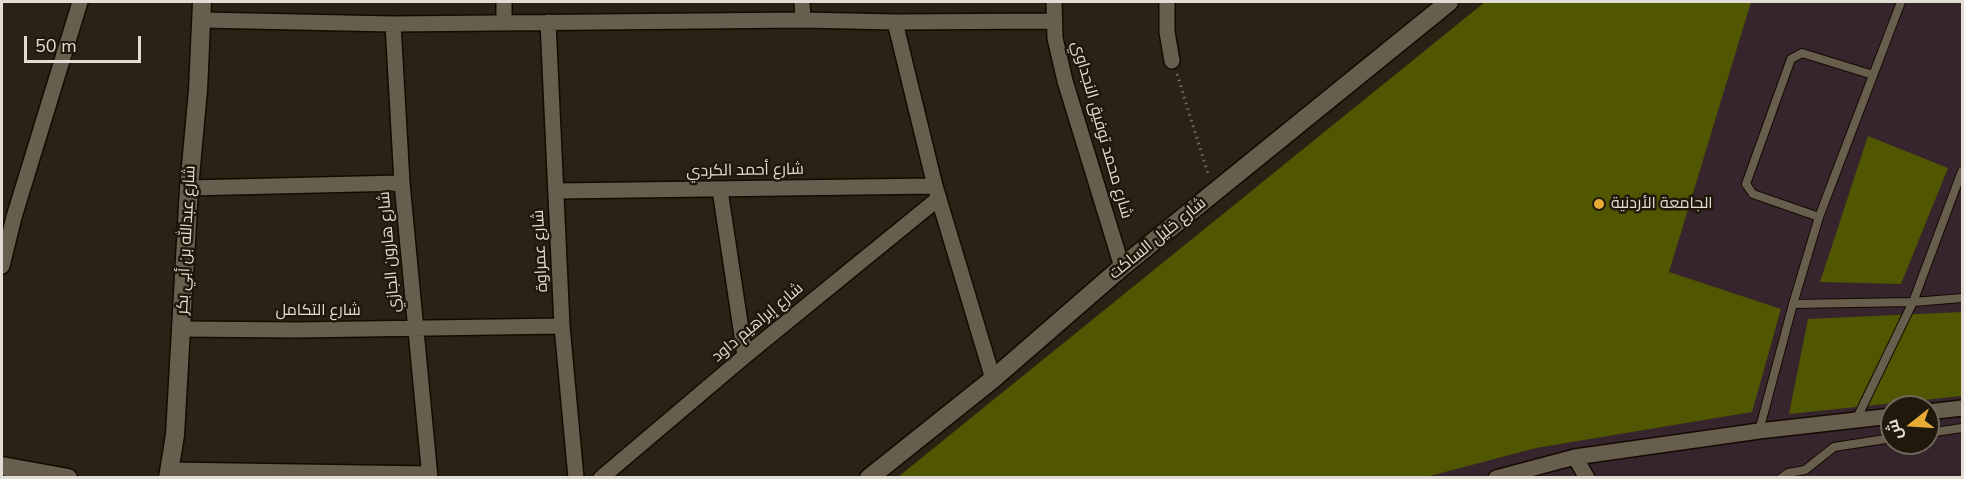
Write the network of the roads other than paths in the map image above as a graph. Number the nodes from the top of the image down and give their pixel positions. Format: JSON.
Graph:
{"nodes":[{"id":1,"x":80,"y":2,"type":"edge"},
{"id":2,"x":504,"y":2,"type":"edge"},
{"id":3,"x":802,"y":2,"type":"edge"},
{"id":4,"x":1054,"y":2,"type":"edge"},
{"id":5,"x":1167,"y":2,"type":"edge"},
{"id":6,"x":1901,"y":2,"type":"edge"},
{"id":7,"x":1444,"y":3,"type":"edge"},
{"id":8,"x":202,"y":11,"type":"edge"},
{"id":9,"x":802,"y":20,"type":"junction"},
{"id":10,"x":1053,"y":21,"type":"junction"},
{"id":11,"x":548,"y":22,"type":"junction"},
{"id":12,"x":895,"y":22,"type":"junction"},
{"id":13,"x":504,"y":23,"type":"junction"},
{"id":14,"x":393,"y":24,"type":"junction"},
{"id":15,"x":1172,"y":61,"type":"road end"},
{"id":16,"x":1873,"y":75,"type":"junction"},
{"id":17,"x":1962,"y":171,"type":"edge"},
{"id":18,"x":402,"y":183,"type":"junction"},
{"id":19,"x":189,"y":188,"type":"junction"},
{"id":20,"x":720,"y":190,"type":"junction"},
{"id":21,"x":556,"y":191,"type":"junction"},
{"id":22,"x":937,"y":192,"type":"junction"},
{"id":23,"x":1819,"y":217,"type":"junction"},
{"id":24,"x":2,"y":266,"type":"edge"},
{"id":25,"x":1122,"y":267,"type":"junction"},
{"id":26,"x":1962,"y":298,"type":"edge"},
{"id":27,"x":1913,"y":302,"type":"junction"},
{"id":28,"x":1793,"y":304,"type":"junction"},
{"id":29,"x":562,"y":326,"type":"junction"},
{"id":30,"x":415,"y":328,"type":"junction"},
{"id":31,"x":182,"y":329,"type":"junction"},
{"id":32,"x":745,"y":356,"type":"junction"},
{"id":33,"x":993,"y":379,"type":"junction"},
{"id":34,"x":1962,"y":408,"type":"edge"},
{"id":35,"x":1940,"y":411,"type":"edge"},
{"id":36,"x":1880,"y":417,"type":"edge"},
{"id":37,"x":1856,"y":420,"type":"junction"},
{"id":38,"x":1962,"y":428,"type":"edge"},
{"id":39,"x":1759,"y":431,"type":"junction"},
{"id":40,"x":1940,"y":431,"type":"edge"},
{"id":41,"x":1880,"y":440,"type":"edge"},
{"id":42,"x":1575,"y":457,"type":"junction"},
{"id":43,"x":2,"y":466,"type":"edge"},
{"id":44,"x":169,"y":474,"type":"edge"},
{"id":45,"x":1804,"y":474,"type":"edge"},
{"id":46,"x":430,"y":476,"type":"edge"},
{"id":47,"x":68,"y":477,"type":"edge"},
{"id":48,"x":576,"y":477,"type":"edge"},
{"id":49,"x":601,"y":477,"type":"edge"},
{"id":50,"x":869,"y":477,"type":"edge"},
{"id":51,"x":1496,"y":477,"type":"edge"},
{"id":52,"x":1587,"y":477,"type":"edge"},
{"id":53,"x":1781,"y":477,"type":"edge"}],
"edges":[{"from":1,"to":24,"type":"street"},
{"from":2,"to":13,"type":"street"},
{"from":3,"to":9,"type":"street"},
{"from":4,"to":10,"type":"street","name":"شارع محمد توفيق النجداوي"},
{"from":5,"to":15,"type":"street"},
{"from":6,"to":16,"type":"lane"},
{"from":7,"to":25,"type":"street","name":"شارع خليل الساكت"},
{"from":8,"to":14,"type":"street"},
{"from":8,"to":19,"type":"street","name":"شارع عبدالله بن أبي بكر"},
{"from":9,"to":11,"type":"street"},
{"from":9,"to":12,"type":"street"},
{"from":10,"to":12,"type":"street"},
{"from":10,"to":25,"type":"street","name":"شارع محمد توفيق النجداوي"},
{"from":11,"to":13,"type":"street"},
{"from":11,"to":21,"type":"street","name":"شارع عمراوة"},
{"from":12,"to":22,"type":"street"},
{"from":13,"to":14,"type":"street"},
{"from":14,"to":18,"type":"street","name":"شارع هارون الجازي"},
{"from":16,"to":23,"type":"lane"},
{"from":16,"to":23,"type":"lane"},
{"from":17,"to":27,"type":"lane"},
{"from":18,"to":19,"type":"street"},
{"from":18,"to":30,"type":"street","name":"شارع هارون الجازي"},
{"from":19,"to":31,"type":"street","name":"شارع عبدالله بن أبي بكر"},
{"from":20,"to":21,"type":"street","name":"شارع أحمد الكردي"},
{"from":20,"to":22,"type":"street","name":"شارع أحمد الكردي"},
{"from":20,"to":32,"type":"street"},
{"from":21,"to":29,"type":"street","name":"شارع عمراوة"},
{"from":22,"to":32,"type":"street","name":"شارع إبراهيم داود"},
{"from":22,"to":33,"type":"street"},
{"from":23,"to":28,"type":"lane"},
{"from":25,"to":33,"type":"street","name":"شارع خليل الساكت"},
{"from":26,"to":27,"type":"lane"},
{"from":27,"to":28,"type":"lane"},
{"from":27,"to":37,"type":"lane"},
{"from":28,"to":39,"type":"lane"},
{"from":29,"to":30,"type":"street","name":"شارع التكامل"},
{"from":29,"to":48,"type":"street","name":"شارع عمراوة"},
{"from":30,"to":31,"type":"street","name":"شارع التكامل"},
{"from":30,"to":46,"type":"street","name":"شارع هارون الجازي"},
{"from":31,"to":44,"type":"street","name":"شارع عبدالله بن أبي بكر"},
{"from":32,"to":49,"type":"street","name":"شارع إبراهيم داود"},
{"from":33,"to":50,"type":"street","name":"شارع خليل الساكت"},
{"from":34,"to":35,"type":"street"},
{"from":36,"to":37,"type":"street"},
{"from":37,"to":39,"type":"street"},
{"from":38,"to":40,"type":"lane"},
{"from":39,"to":42,"type":"street"},
{"from":41,"to":45,"type":"lane"},
{"from":42,"to":51,"type":"street"},
{"from":42,"to":52,"type":"street"},
{"from":43,"to":47,"type":"street"},
{"from":44,"to":46,"type":"street"},
{"from":45,"to":53,"type":"lane"}]}
